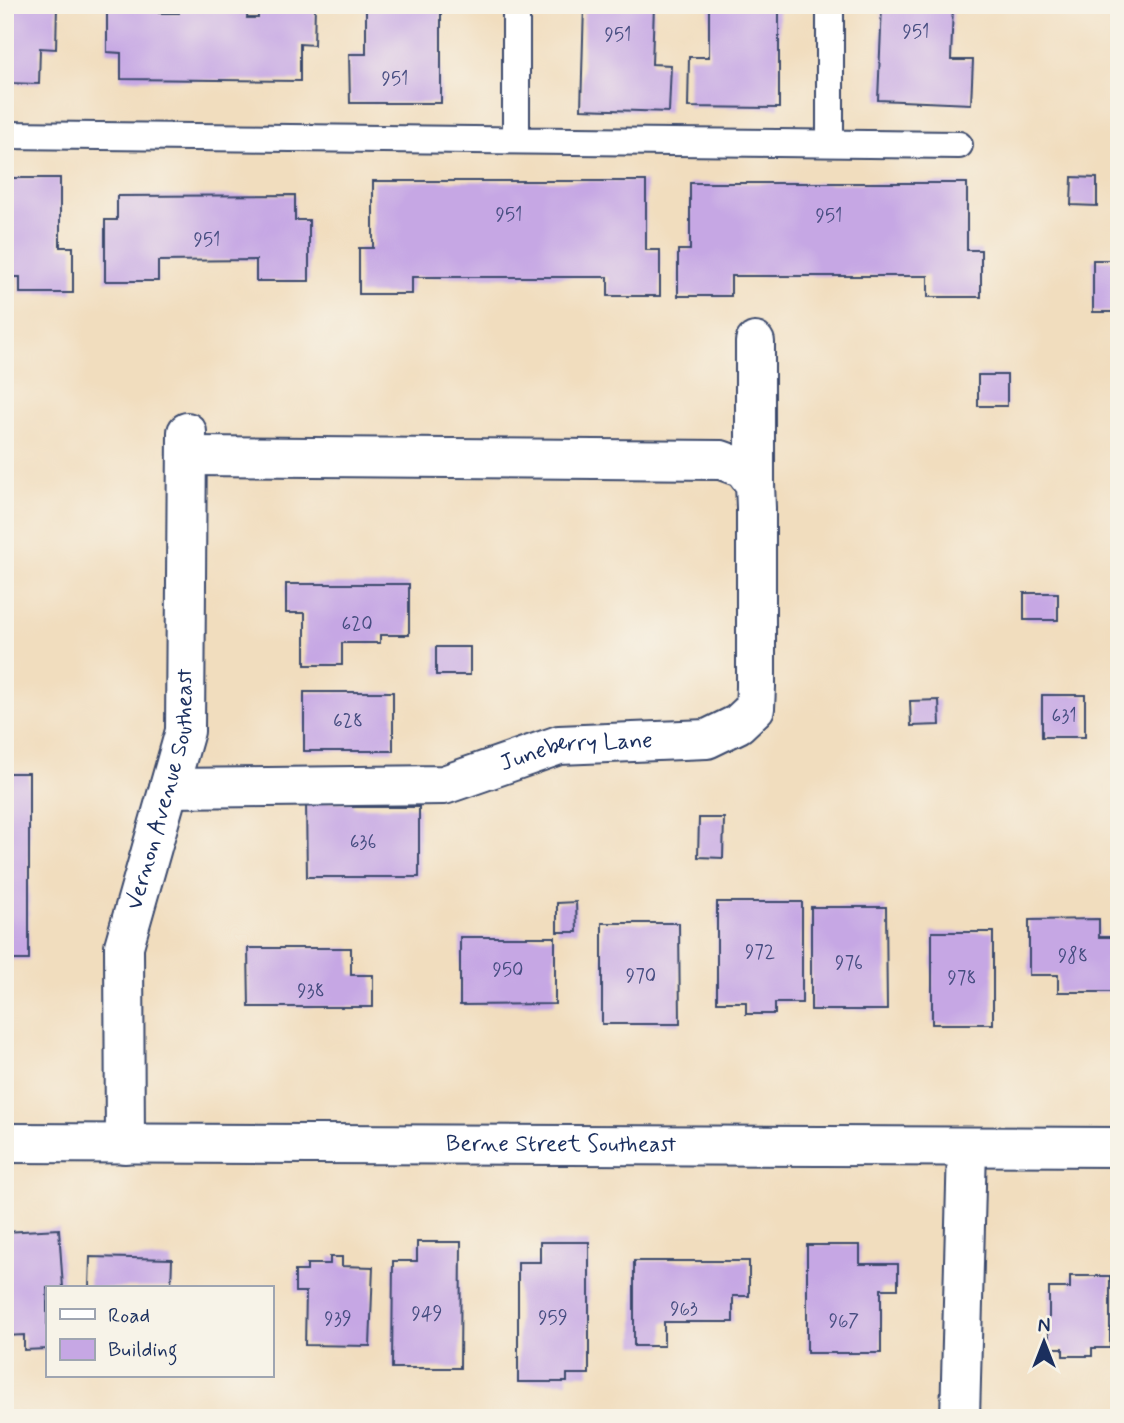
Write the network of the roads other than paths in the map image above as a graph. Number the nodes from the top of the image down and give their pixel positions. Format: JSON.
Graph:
{"nodes":[{"id":1,"x":516,"y":5,"type":"edge"},
{"id":2,"x":830,"y":5,"type":"edge"},
{"id":3,"x":5,"y":135,"type":"edge"},
{"id":4,"x":516,"y":140,"type":"junction"},
{"id":5,"x":830,"y":143,"type":"junction"},
{"id":6,"x":959,"y":145,"type":"dead end"},
{"id":7,"x":755,"y":342,"type":"dead end"},
{"id":8,"x":755,"y":484,"type":"junction"},
{"id":9,"x":169,"y":788,"type":"junction"},
{"id":10,"x":5,"y":1143,"type":"edge"},
{"id":11,"x":125,"y":1144,"type":"junction"},
{"id":12,"x":967,"y":1147,"type":"junction"},
{"id":13,"x":1119,"y":1147,"type":"edge"},
{"id":14,"x":960,"y":1418,"type":"edge"}],
"edges":[{"from":1,"to":4,"type":"lane"},
{"from":2,"to":5,"type":"lane"},
{"from":3,"to":4,"type":"lane"},
{"from":4,"to":5,"type":"lane"},
{"from":5,"to":6,"type":"lane"},
{"from":7,"to":8,"type":"street","name":"Juneberry Lane"},
{"from":8,"to":9,"type":"street","name":"Juneberry Lane"},
{"from":8,"to":9,"type":"street","name":"Vernon Avenue Southeast"},
{"from":9,"to":11,"type":"street","name":"Vernon Avenue Southeast"},
{"from":10,"to":11,"type":"street","name":"Berne Street Southeast"},
{"from":11,"to":12,"type":"street","name":"Berne Street Southeast"},
{"from":12,"to":13,"type":"street","name":"Berne Street Southeast"},
{"from":12,"to":14,"type":"street"}]}
